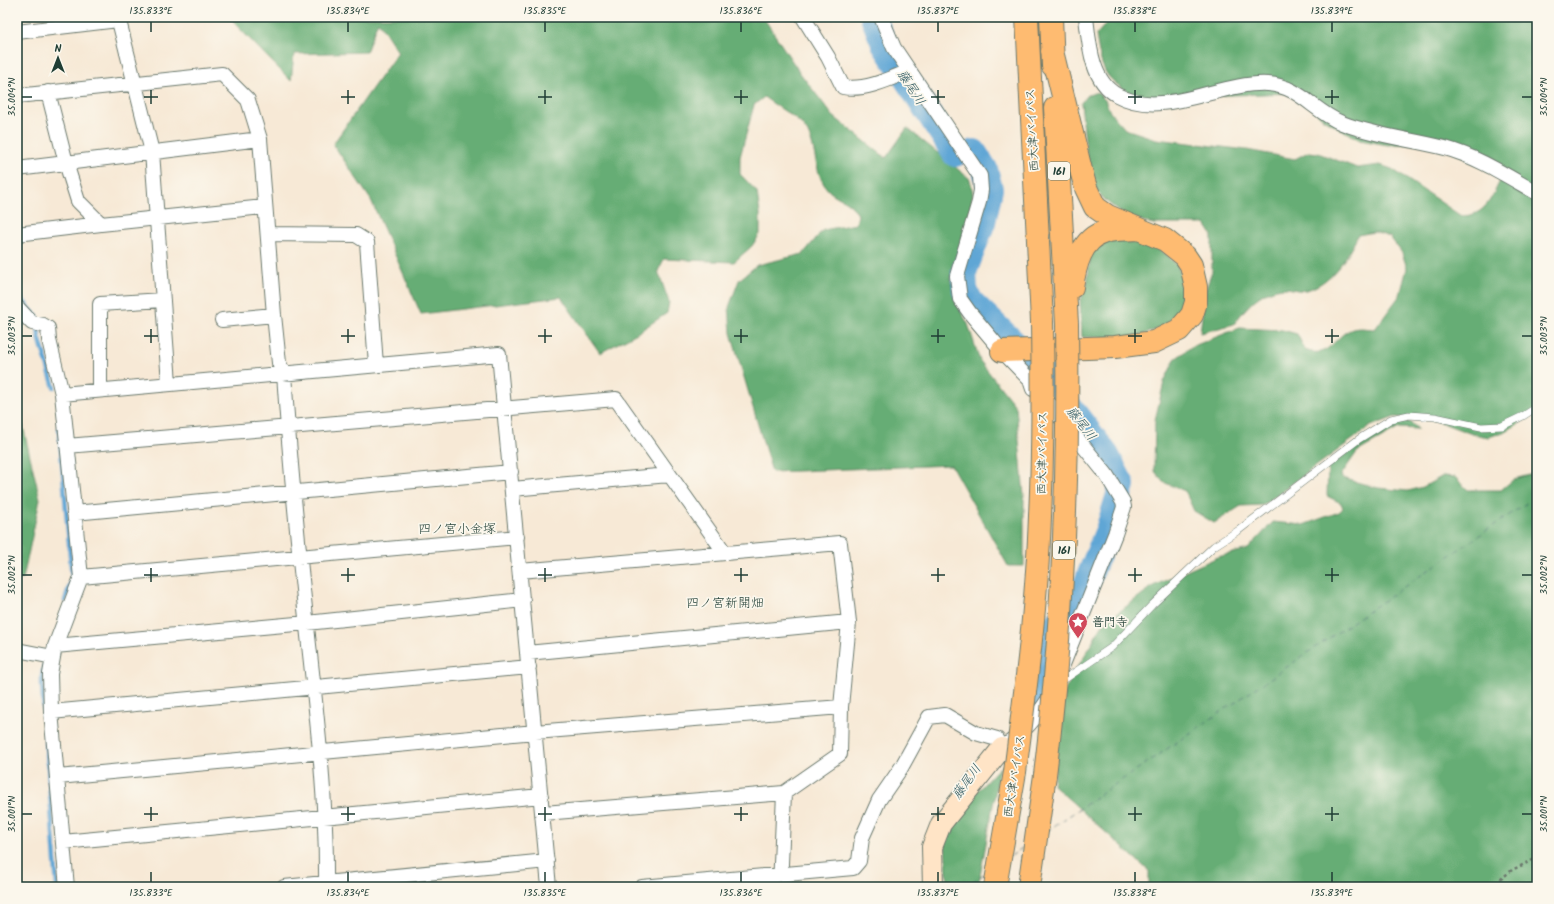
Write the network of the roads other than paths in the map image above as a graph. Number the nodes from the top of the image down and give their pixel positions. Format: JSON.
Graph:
{"nodes":[{"id":1,"x":803,"y":17,"type":"edge"},
{"id":2,"x":881,"y":17,"type":"edge"},
{"id":3,"x":1016,"y":17,"type":"edge"},
{"id":4,"x":1027,"y":17,"type":"edge"},
{"id":5,"x":1051,"y":17,"type":"edge"},
{"id":6,"x":1086,"y":17,"type":"edge"},
{"id":7,"x":118,"y":18,"type":"edge"},
{"id":8,"x":17,"y":32,"type":"edge"},
{"id":9,"x":1052,"y":51,"type":"junction"},
{"id":10,"x":1029,"y":60,"type":"junction"},
{"id":11,"x":904,"y":73,"type":"junction"},
{"id":12,"x":134,"y":83,"type":"junction"},
{"id":13,"x":48,"y":92,"type":"junction"},
{"id":14,"x":17,"y":96,"type":"edge"},
{"id":15,"x":260,"y":139,"type":"junction"},
{"id":16,"x":152,"y":152,"type":"junction"},
{"id":17,"x":66,"y":163,"type":"junction"},
{"id":18,"x":17,"y":169,"type":"edge"},
{"id":19,"x":1537,"y":193,"type":"edge"},
{"id":20,"x":264,"y":207,"type":"junction"},
{"id":21,"x":157,"y":218,"type":"junction"},
{"id":22,"x":101,"y":224,"type":"junction"},
{"id":23,"x":1136,"y":229,"type":"junction"},
{"id":24,"x":17,"y":234,"type":"edge"},
{"id":25,"x":268,"y":234,"type":"junction"},
{"id":26,"x":162,"y":300,"type":"junction"},
{"id":27,"x":17,"y":307,"type":"edge"},
{"id":28,"x":274,"y":315,"type":"junction"},
{"id":29,"x":222,"y":320,"type":"dead end"},
{"id":30,"x":1067,"y":324,"type":"junction"},
{"id":31,"x":1005,"y":351,"type":"junction"},
{"id":32,"x":376,"y":365,"type":"junction"},
{"id":33,"x":284,"y":374,"type":"junction"},
{"id":34,"x":1030,"y":380,"type":"junction"},
{"id":35,"x":169,"y":383,"type":"junction"},
{"id":36,"x":100,"y":390,"type":"junction"},
{"id":37,"x":62,"y":394,"type":"junction"},
{"id":38,"x":1537,"y":407,"type":"edge"},
{"id":39,"x":505,"y":408,"type":"junction"},
{"id":40,"x":288,"y":427,"type":"junction"},
{"id":41,"x":67,"y":446,"type":"junction"},
{"id":42,"x":510,"y":472,"type":"junction"},
{"id":43,"x":669,"y":475,"type":"junction"},
{"id":44,"x":512,"y":489,"type":"junction"},
{"id":45,"x":294,"y":491,"type":"junction"},
{"id":46,"x":74,"y":513,"type":"junction"},
{"id":47,"x":517,"y":537,"type":"junction"},
{"id":48,"x":725,"y":553,"type":"junction"},
{"id":49,"x":300,"y":557,"type":"junction"},
{"id":50,"x":520,"y":571,"type":"junction"},
{"id":51,"x":81,"y":577,"type":"junction"},
{"id":52,"x":522,"y":600,"type":"junction"},
{"id":53,"x":849,"y":622,"type":"junction"},
{"id":54,"x":307,"y":623,"type":"junction"},
{"id":55,"x":17,"y":650,"type":"edge"},
{"id":56,"x":54,"y":652,"type":"junction"},
{"id":57,"x":528,"y":660,"type":"junction"},
{"id":58,"x":1059,"y":683,"type":"junction"},
{"id":59,"x":314,"y":687,"type":"junction"},
{"id":60,"x":841,"y":707,"type":"junction"},
{"id":61,"x":51,"y":712,"type":"junction"},
{"id":62,"x":535,"y":732,"type":"junction"},
{"id":63,"x":1020,"y":734,"type":"junction"},
{"id":64,"x":1002,"y":748,"type":"junction"},
{"id":65,"x":320,"y":751,"type":"junction"},
{"id":66,"x":58,"y":777,"type":"junction"},
{"id":67,"x":784,"y":793,"type":"junction"},
{"id":68,"x":541,"y":796,"type":"junction"},
{"id":69,"x":544,"y":813,"type":"junction"},
{"id":70,"x":325,"y":817,"type":"junction"},
{"id":71,"x":63,"y":842,"type":"junction"},
{"id":72,"x":547,"y":861,"type":"junction"},
{"id":73,"x":781,"y":880,"type":"edge"},
{"id":74,"x":326,"y":885,"type":"edge"},
{"id":75,"x":67,"y":887,"type":"edge"},
{"id":76,"x":284,"y":887,"type":"edge"},
{"id":77,"x":550,"y":887,"type":"edge"},
{"id":78,"x":642,"y":887,"type":"edge"},
{"id":79,"x":933,"y":887,"type":"edge"},
{"id":80,"x":995,"y":887,"type":"edge"},
{"id":81,"x":1029,"y":887,"type":"edge"}],
"edges":[{"from":1,"to":11,"type":"street"},
{"from":2,"to":11,"type":"street"},
{"from":3,"to":10,"type":"highway"},
{"from":4,"to":10,"type":"highway","name":"西大津バイパス","number":"161"},
{"from":5,"to":9,"type":"highway","name":"西大津バイパス","number":"161"},
{"from":6,"to":19,"type":"street"},
{"from":7,"to":8,"type":"street"},
{"from":7,"to":12,"type":"street"},
{"from":9,"to":23,"type":"highway"},
{"from":9,"to":30,"type":"highway","name":"西大津バイパス","number":"161"},
{"from":10,"to":80,"type":"highway","name":"西大津バイパス","number":"161","bridge":true},
{"from":11,"to":31,"type":"street"},
{"from":12,"to":13,"type":"street"},
{"from":12,"to":15,"type":"street"},
{"from":12,"to":16,"type":"street"},
{"from":13,"to":14,"type":"street"},
{"from":13,"to":17,"type":"street"},
{"from":15,"to":16,"type":"street"},
{"from":15,"to":20,"type":"street"},
{"from":16,"to":17,"type":"street"},
{"from":16,"to":21,"type":"street"},
{"from":17,"to":18,"type":"street"},
{"from":17,"to":22,"type":"street"},
{"from":20,"to":21,"type":"street"},
{"from":20,"to":25,"type":"street"},
{"from":21,"to":22,"type":"street"},
{"from":21,"to":26,"type":"street"},
{"from":22,"to":24,"type":"street"},
{"from":23,"to":30,"type":"highway"},
{"from":23,"to":31,"type":"highway"},
{"from":25,"to":28,"type":"street"},
{"from":25,"to":32,"type":"street"},
{"from":26,"to":35,"type":"street"},
{"from":26,"to":36,"type":"street"},
{"from":27,"to":37,"type":"street"},
{"from":28,"to":29,"type":"street"},
{"from":28,"to":33,"type":"street"},
{"from":30,"to":81,"type":"highway","name":"西大津バイパス","number":"161","bridge":true},
{"from":31,"to":34,"type":"street"},
{"from":32,"to":33,"type":"street"},
{"from":32,"to":39,"type":"street"},
{"from":33,"to":35,"type":"street"},
{"from":33,"to":40,"type":"street"},
{"from":34,"to":58,"type":"street"},
{"from":34,"to":63,"type":"street"},
{"from":35,"to":36,"type":"street"},
{"from":36,"to":37,"type":"street"},
{"from":37,"to":41,"type":"street"},
{"from":38,"to":58,"type":"lane"},
{"from":39,"to":40,"type":"street"},
{"from":39,"to":42,"type":"street"},
{"from":39,"to":43,"type":"street"},
{"from":40,"to":41,"type":"street"},
{"from":40,"to":45,"type":"street"},
{"from":41,"to":46,"type":"street"},
{"from":42,"to":44,"type":"street"},
{"from":42,"to":45,"type":"street"},
{"from":43,"to":44,"type":"street"},
{"from":43,"to":48,"type":"street"},
{"from":44,"to":47,"type":"street"},
{"from":45,"to":46,"type":"street"},
{"from":45,"to":49,"type":"street"},
{"from":46,"to":51,"type":"street"},
{"from":47,"to":49,"type":"street"},
{"from":47,"to":50,"type":"street"},
{"from":48,"to":50,"type":"street"},
{"from":48,"to":53,"type":"street"},
{"from":49,"to":51,"type":"street"},
{"from":49,"to":54,"type":"street"},
{"from":50,"to":52,"type":"street"},
{"from":51,"to":56,"type":"street"},
{"from":52,"to":54,"type":"street"},
{"from":52,"to":57,"type":"street"},
{"from":53,"to":57,"type":"street"},
{"from":53,"to":60,"type":"street"},
{"from":54,"to":56,"type":"street"},
{"from":54,"to":59,"type":"street"},
{"from":55,"to":56,"type":"street"},
{"from":56,"to":61,"type":"street"},
{"from":57,"to":59,"type":"street"},
{"from":57,"to":62,"type":"street"},
{"from":58,"to":63,"type":"street"},
{"from":59,"to":61,"type":"street"},
{"from":59,"to":65,"type":"street"},
{"from":60,"to":62,"type":"street"},
{"from":60,"to":67,"type":"street"},
{"from":61,"to":66,"type":"street"},
{"from":62,"to":65,"type":"street"},
{"from":62,"to":68,"type":"street"},
{"from":63,"to":64,"type":"street"},
{"from":64,"to":73,"type":"street"},
{"from":64,"to":79,"type":"street"},
{"from":65,"to":66,"type":"street"},
{"from":65,"to":70,"type":"street"},
{"from":66,"to":71,"type":"street"},
{"from":67,"to":69,"type":"street"},
{"from":67,"to":73,"type":"street"},
{"from":68,"to":69,"type":"street"},
{"from":68,"to":70,"type":"street"},
{"from":69,"to":72,"type":"street"},
{"from":70,"to":71,"type":"street"},
{"from":70,"to":74,"type":"street"},
{"from":71,"to":75,"type":"street"},
{"from":72,"to":74,"type":"street"},
{"from":72,"to":77,"type":"street"},
{"from":73,"to":78,"type":"street"},
{"from":74,"to":76,"type":"street"}]}
